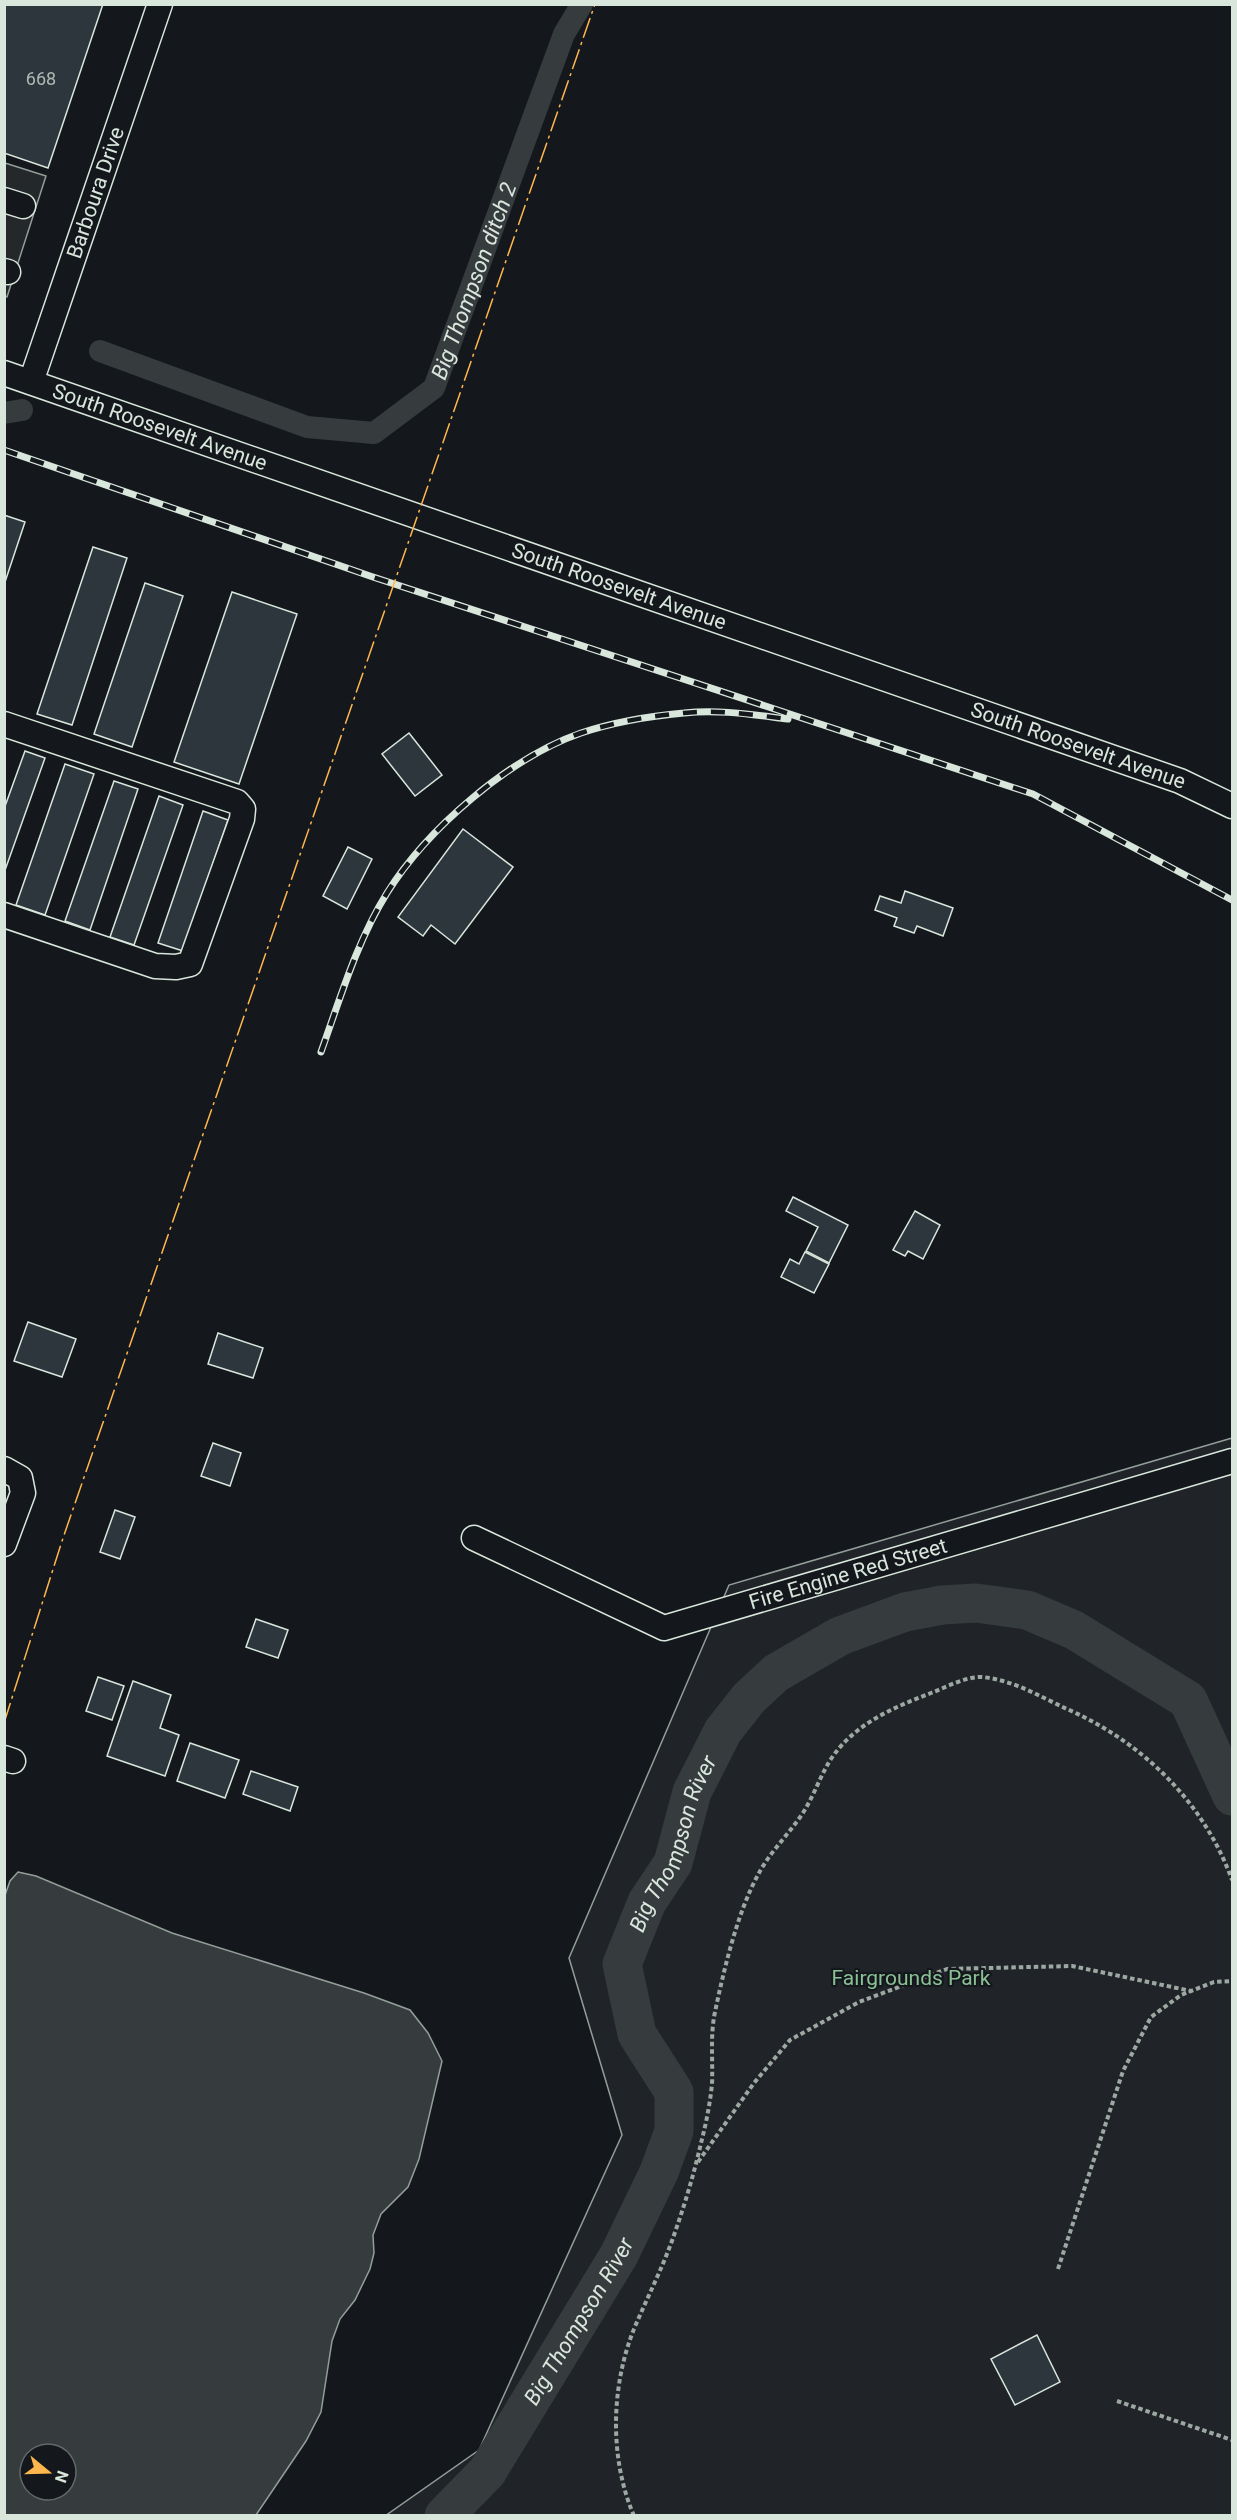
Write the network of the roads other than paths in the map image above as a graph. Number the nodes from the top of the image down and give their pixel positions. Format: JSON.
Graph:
{"nodes":[{"id":1,"x":160,"y":4,"type":"edge"},
{"id":2,"x":4,"y":373,"type":"edge"},
{"id":3,"x":31,"y":382,"type":"junction"},
{"id":4,"x":4,"y":724,"type":"edge"},
{"id":5,"x":1233,"y":806,"type":"edge"},
{"id":6,"x":4,"y":915,"type":"edge"},
{"id":7,"x":1233,"y":1461,"type":"edge"},
{"id":8,"x":4,"y":1469,"type":"edge"},
{"id":9,"x":474,"y":1538,"type":"dead end"},
{"id":10,"x":4,"y":1544,"type":"edge"}],
"edges":[{"from":1,"to":3,"type":"street","name":"Barboura Drive"},
{"from":2,"to":3,"type":"street","name":"South Roosevelt Avenue"},
{"from":3,"to":5,"type":"street","name":"South Roosevelt Avenue"},
{"from":4,"to":6,"type":"street"},
{"from":7,"to":9,"type":"street","name":"Fire Engine Red Street"},
{"from":8,"to":10,"type":"street"}]}
